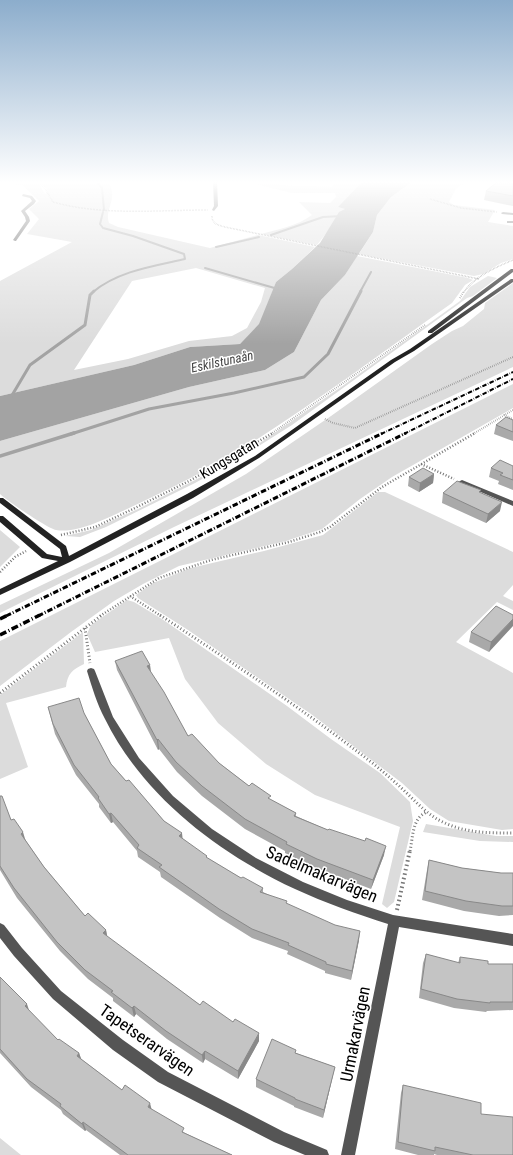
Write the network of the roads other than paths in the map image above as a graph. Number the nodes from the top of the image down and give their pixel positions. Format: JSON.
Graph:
{"nodes":[{"id":1,"x":18,"y":236,"type":"edge"},
{"id":2,"x":15,"y":240,"type":"dead end"},
{"id":3,"x":513,"y":270,"type":"edge"},
{"id":4,"x":513,"y":280,"type":"edge"},
{"id":5,"x":393,"y":361,"type":"junction"},
{"id":6,"x":462,"y":482,"type":"edge"},
{"id":7,"x":0,"y":500,"type":"edge"},
{"id":8,"x":513,"y":504,"type":"edge"},
{"id":9,"x":0,"y":518,"type":"edge"},
{"id":10,"x":66,"y":560,"type":"junction"},
{"id":11,"x":0,"y":592,"type":"edge"},
{"id":12,"x":91,"y":670,"type":"road end"},
{"id":13,"x":395,"y":920,"type":"junction"},
{"id":14,"x":0,"y":929,"type":"edge"},
{"id":15,"x":513,"y":940,"type":"edge"},
{"id":16,"x":322,"y":1155,"type":"edge"},
{"id":17,"x":348,"y":1155,"type":"edge"}],
"edges":[{"from":1,"to":2,"type":"lane"},
{"from":3,"to":5,"type":"main road","name":"Kungsgatan"},
{"from":4,"to":5,"type":"main road","name":"Kungsgatan"},
{"from":5,"to":10,"type":"main road","name":"Kungsgatan"},
{"from":6,"to":8,"type":"street"},
{"from":7,"to":10,"type":"main road"},
{"from":9,"to":10,"type":"main road"},
{"from":10,"to":11,"type":"main road","name":"Kungsgatan"},
{"from":12,"to":13,"type":"street","name":"Sadelmakarvägen"},
{"from":13,"to":15,"type":"street","name":"Sadelmakarvägen"},
{"from":13,"to":17,"type":"street","name":"Urmakarvägen"},
{"from":14,"to":16,"type":"street","name":"Tapetserarvägen"}]}
